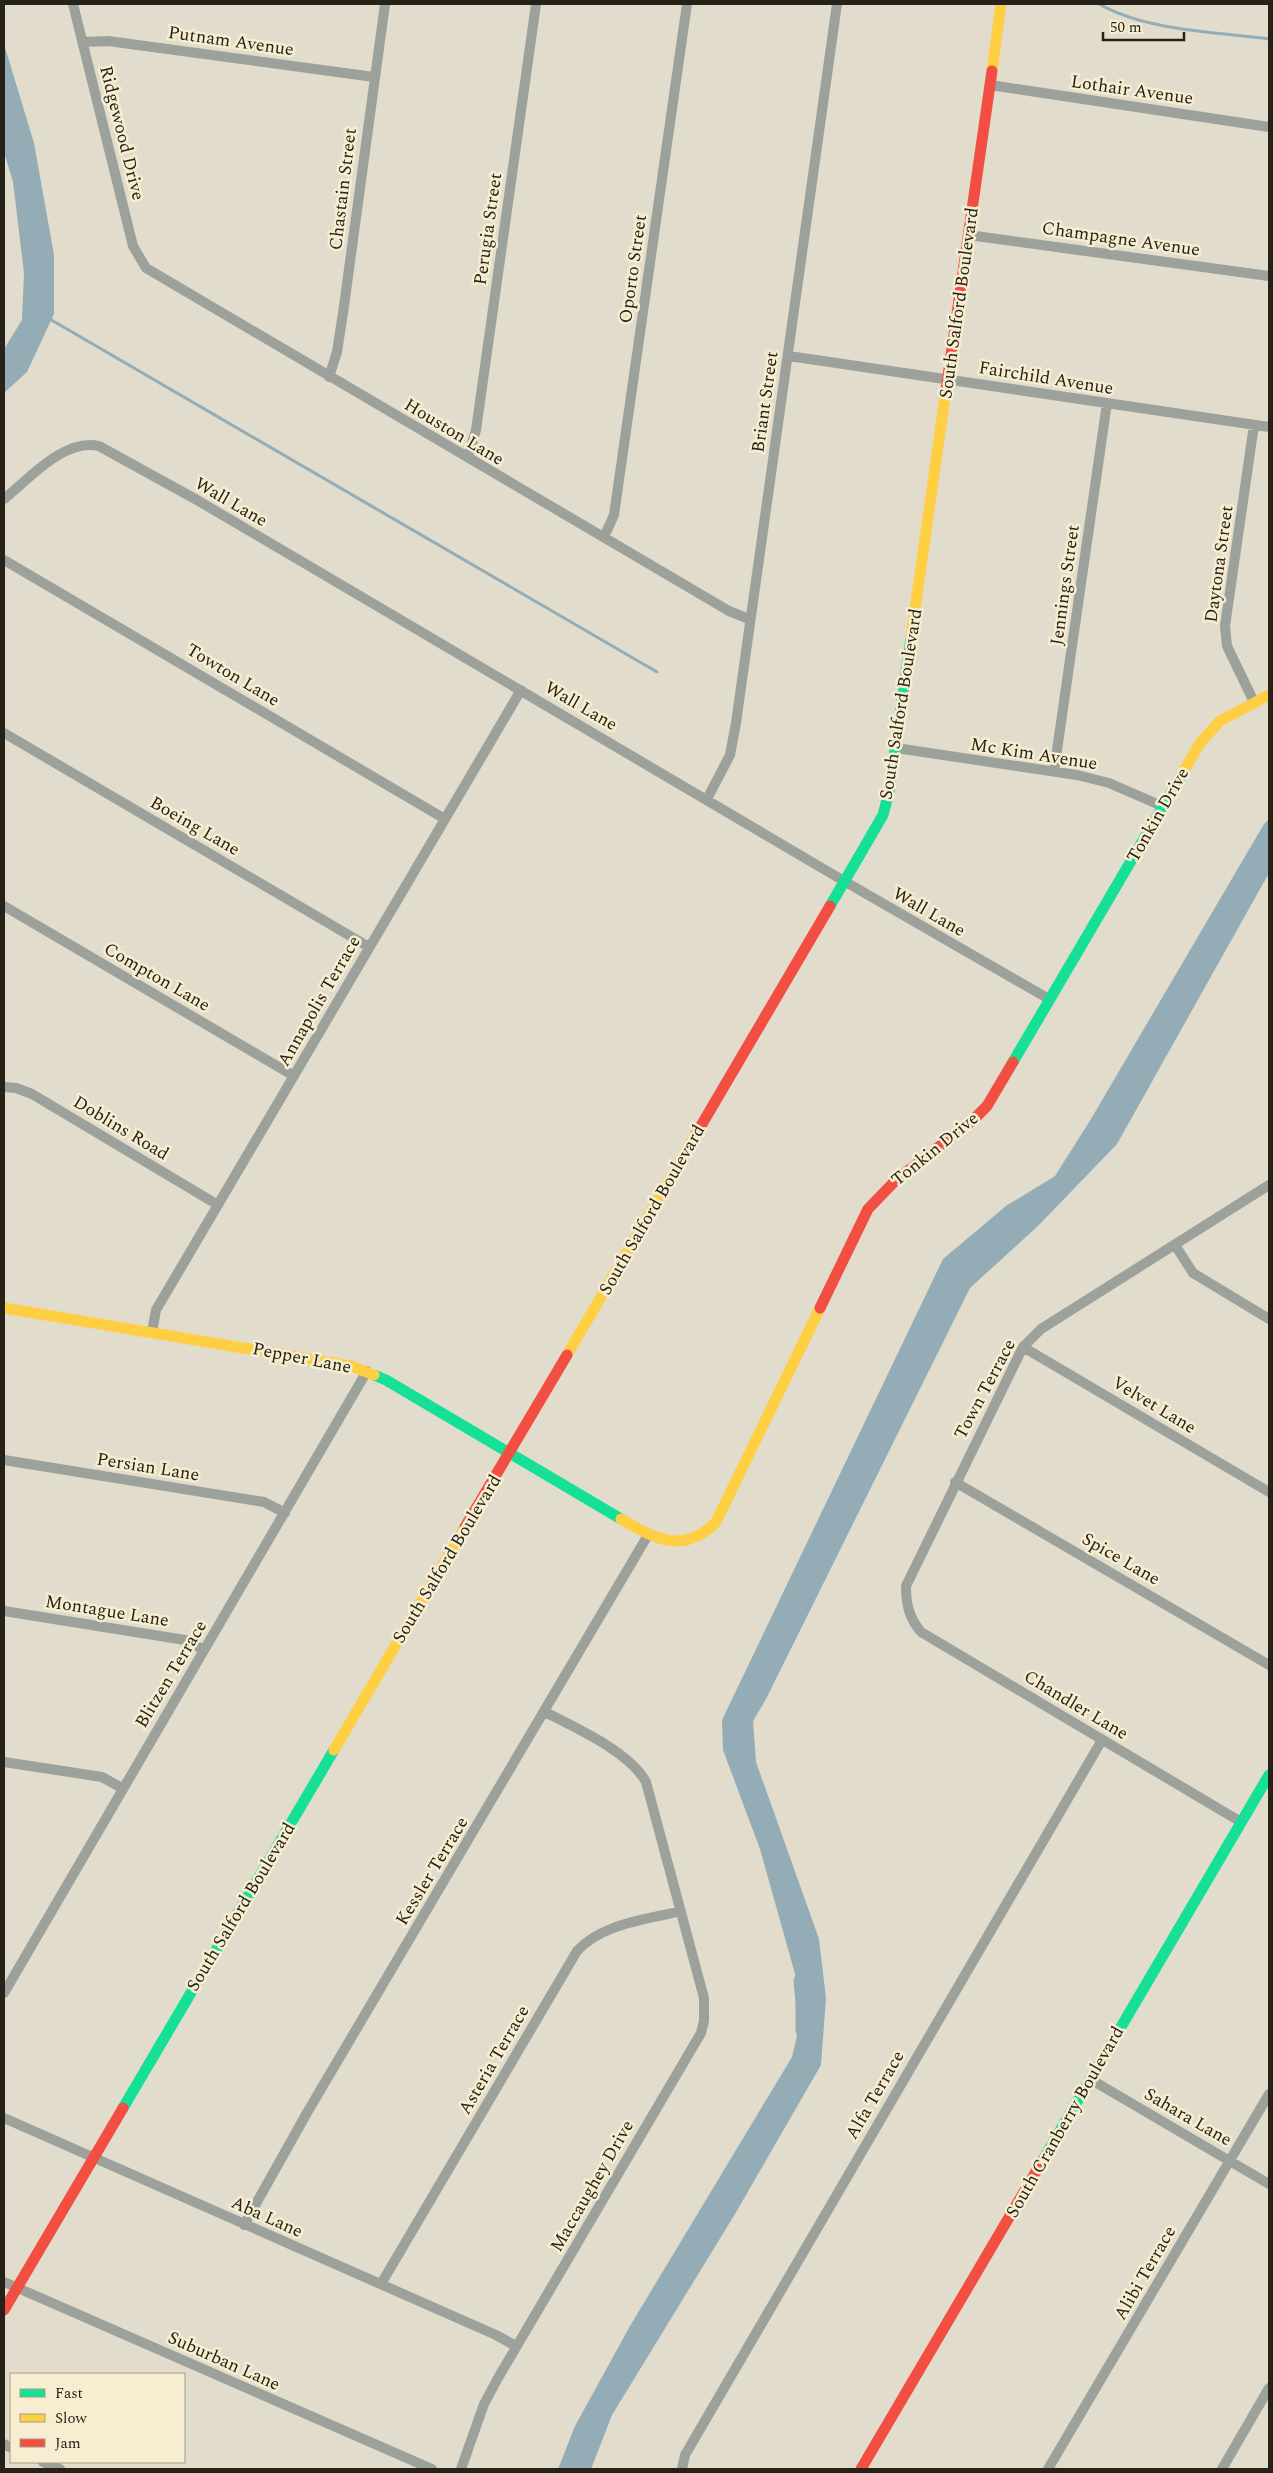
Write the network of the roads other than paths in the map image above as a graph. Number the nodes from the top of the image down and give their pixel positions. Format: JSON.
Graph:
{"nodes":[{"id":1,"x":73,"y":4,"type":"edge"},
{"id":2,"x":385,"y":4,"type":"edge"},
{"id":3,"x":536,"y":4,"type":"edge"},
{"id":4,"x":687,"y":4,"type":"edge"},
{"id":5,"x":837,"y":4,"type":"edge"},
{"id":6,"x":1001,"y":4,"type":"edge"},
{"id":7,"x":83,"y":42,"type":"junction"},
{"id":8,"x":374,"y":77,"type":"junction"},
{"id":9,"x":990,"y":85,"type":"junction"},
{"id":10,"x":1269,"y":127,"type":"edge"},
{"id":11,"x":968,"y":235,"type":"junction"},
{"id":12,"x":146,"y":268,"type":"joint"},
{"id":13,"x":1269,"y":276,"type":"edge"},
{"id":14,"x":788,"y":356,"type":"junction"},
{"id":15,"x":329,"y":377,"type":"junction"},
{"id":16,"x":948,"y":379,"type":"junction"},
{"id":17,"x":1108,"y":403,"type":"junction"},
{"id":18,"x":1254,"y":425,"type":"junction"},
{"id":19,"x":1269,"y":427,"type":"edge"},
{"id":20,"x":468,"y":458,"type":"junction"},
{"id":21,"x":4,"y":499,"type":"edge"},
{"id":22,"x":604,"y":537,"type":"junction"},
{"id":23,"x":4,"y":560,"type":"edge"},
{"id":24,"x":749,"y":619,"type":"junction"},
{"id":25,"x":521,"y":690,"type":"junction"},
{"id":26,"x":1269,"y":695,"type":"edge"},
{"id":27,"x":1254,"y":702,"type":"junction"},
{"id":28,"x":4,"y":733,"type":"edge"},
{"id":29,"x":896,"y":748,"type":"junction"},
{"id":30,"x":1054,"y":771,"type":"junction"},
{"id":31,"x":707,"y":799,"type":"junction"},
{"id":32,"x":1162,"y":806,"type":"junction"},
{"id":33,"x":445,"y":819,"type":"junction"},
{"id":34,"x":844,"y":881,"type":"junction"},
{"id":35,"x":4,"y":906,"type":"edge"},
{"id":36,"x":369,"y":947,"type":"junction"},
{"id":37,"x":1049,"y":999,"type":"junction"},
{"id":38,"x":294,"y":1076,"type":"junction"},
{"id":39,"x":4,"y":1087,"type":"edge"},
{"id":40,"x":1269,"y":1185,"type":"edge"},
{"id":41,"x":218,"y":1205,"type":"junction"},
{"id":42,"x":1175,"y":1245,"type":"junction"},
{"id":43,"x":4,"y":1308,"type":"edge"},
{"id":44,"x":1269,"y":1319,"type":"edge"},
{"id":45,"x":152,"y":1332,"type":"junction"},
{"id":46,"x":1023,"y":1346,"type":"junction"},
{"id":47,"x":367,"y":1371,"type":"junction"},
{"id":48,"x":509,"y":1453,"type":"junction"},
{"id":49,"x":4,"y":1460,"type":"edge"},
{"id":50,"x":955,"y":1482,"type":"junction"},
{"id":51,"x":1269,"y":1492,"type":"edge"},
{"id":52,"x":285,"y":1513,"type":"junction"},
{"id":53,"x":648,"y":1535,"type":"junction"},
{"id":54,"x":907,"y":1604,"type":"joint"},
{"id":55,"x":4,"y":1611,"type":"edge"},
{"id":56,"x":204,"y":1650,"type":"junction"},
{"id":57,"x":1269,"y":1665,"type":"edge"},
{"id":58,"x":545,"y":1712,"type":"junction"},
{"id":59,"x":1102,"y":1740,"type":"junction"},
{"id":60,"x":4,"y":1762,"type":"edge"},
{"id":61,"x":1269,"y":1775,"type":"edge"},
{"id":62,"x":122,"y":1788,"type":"junction"},
{"id":63,"x":1241,"y":1822,"type":"junction"},
{"id":64,"x":682,"y":1911,"type":"junction"},
{"id":65,"x":4,"y":1993,"type":"edge"},
{"id":66,"x":1090,"y":2080,"type":"junction"},
{"id":67,"x":1269,"y":2094,"type":"edge"},
{"id":68,"x":4,"y":2118,"type":"edge"},
{"id":69,"x":92,"y":2158,"type":"junction"},
{"id":70,"x":1230,"y":2160,"type":"junction"},
{"id":71,"x":1269,"y":2184,"type":"edge"},
{"id":72,"x":244,"y":2225,"type":"junction"},
{"id":73,"x":4,"y":2282,"type":"edge"},
{"id":74,"x":381,"y":2284,"type":"junction"},
{"id":75,"x":16,"y":2288,"type":"junction"},
{"id":76,"x":4,"y":2310,"type":"edge"},
{"id":77,"x":516,"y":2346,"type":"junction"},
{"id":78,"x":1269,"y":2388,"type":"edge"},
{"id":79,"x":45,"y":2463,"type":"edge"},
{"id":80,"x":60,"y":2469,"type":"edge"},
{"id":81,"x":432,"y":2469,"type":"edge"},
{"id":82,"x":461,"y":2469,"type":"edge"},
{"id":83,"x":682,"y":2469,"type":"edge"},
{"id":84,"x":862,"y":2469,"type":"edge"},
{"id":85,"x":1048,"y":2469,"type":"edge"},
{"id":86,"x":1222,"y":2469,"type":"edge"}],
"edges":[{"from":1,"to":7,"type":"street","name":"Ridgewood Drive"},
{"from":2,"to":8,"type":"street","name":"Chastain Street"},
{"from":3,"to":20,"type":"street","name":"Perugia Street"},
{"from":4,"to":22,"type":"street","name":"Oporto Street"},
{"from":5,"to":14,"type":"street","name":"Briant Street"},
{"from":6,"to":9,"type":"street","name":"South Salford Boulevard"},
{"from":7,"to":8,"type":"street","name":"Putnam Avenue"},
{"from":7,"to":12,"type":"street","name":"Ridgewood Drive"},
{"from":8,"to":15,"type":"street","name":"Chastain Street"},
{"from":9,"to":10,"type":"street","name":"Lothair Avenue"},
{"from":9,"to":11,"type":"street","name":"South Salford Boulevard"},
{"from":11,"to":13,"type":"street","name":"Champagne Avenue"},
{"from":11,"to":16,"type":"street","name":"South Salford Boulevard"},
{"from":12,"to":15,"type":"street","name":"Houston Lane"},
{"from":14,"to":16,"type":"street","name":"Fairchild Avenue"},
{"from":14,"to":24,"type":"street","name":"Briant Street"},
{"from":15,"to":20,"type":"street","name":"Houston Lane"},
{"from":16,"to":17,"type":"street","name":"Fairchild Avenue"},
{"from":16,"to":29,"type":"street","name":"South Salford Boulevard"},
{"from":17,"to":18,"type":"street","name":"Fairchild Avenue"},
{"from":17,"to":30,"type":"street","name":"Jennings Street"},
{"from":18,"to":19,"type":"street","name":"Fairchild Avenue"},
{"from":18,"to":27,"type":"street","name":"Daytona Street"},
{"from":20,"to":22,"type":"street","name":"Houston Lane"},
{"from":21,"to":25,"type":"street","name":"Wall Lane"},
{"from":22,"to":24,"type":"street","name":"Houston Lane"},
{"from":23,"to":33,"type":"street","name":"Towton Lane"},
{"from":24,"to":31,"type":"street","name":"Briant Street"},
{"from":25,"to":31,"type":"street","name":"Wall Lane"},
{"from":25,"to":33,"type":"street","name":"Annapolis Terrace"},
{"from":26,"to":27,"type":"street","name":"Tonkin Drive"},
{"from":27,"to":32,"type":"street","name":"Tonkin Drive"},
{"from":28,"to":36,"type":"street","name":"Boeing Lane"},
{"from":29,"to":30,"type":"street","name":"Mc Kim Avenue"},
{"from":29,"to":34,"type":"street","name":"South Salford Boulevard"},
{"from":30,"to":32,"type":"street","name":"Mc Kim Avenue"},
{"from":31,"to":34,"type":"street","name":"Wall Lane"},
{"from":32,"to":37,"type":"street","name":"Tonkin Drive"},
{"from":33,"to":36,"type":"street","name":"Annapolis Terrace"},
{"from":34,"to":37,"type":"street","name":"Wall Lane"},
{"from":34,"to":48,"type":"street","name":"South Salford Boulevard"},
{"from":35,"to":38,"type":"street","name":"Compton Lane"},
{"from":36,"to":38,"type":"street","name":"Annapolis Terrace"},
{"from":37,"to":53,"type":"street","name":"Tonkin Drive"},
{"from":38,"to":41,"type":"street","name":"Annapolis Terrace"},
{"from":39,"to":41,"type":"street","name":"Doblins Road"},
{"from":40,"to":42,"type":"street","name":"Town Terrace"},
{"from":41,"to":45,"type":"street","name":"Annapolis Terrace"},
{"from":42,"to":44,"type":"street"},
{"from":42,"to":46,"type":"street","name":"Town Terrace"},
{"from":43,"to":45,"type":"street","name":"Pepper Lane"},
{"from":45,"to":47,"type":"street","name":"Pepper Lane"},
{"from":46,"to":50,"type":"street","name":"Town Terrace"},
{"from":46,"to":51,"type":"street","name":"Velvet Lane"},
{"from":47,"to":48,"type":"street","name":"Pepper Lane"},
{"from":47,"to":52,"type":"street","name":"Blitzen Terrace"},
{"from":48,"to":53,"type":"street","name":"Pepper Lane"},
{"from":48,"to":69,"type":"street","name":"South Salford Boulevard"},
{"from":49,"to":52,"type":"street","name":"Persian Lane"},
{"from":50,"to":54,"type":"street","name":"Town Terrace"},
{"from":50,"to":57,"type":"street","name":"Spice Lane"},
{"from":52,"to":56,"type":"street","name":"Blitzen Terrace"},
{"from":53,"to":58,"type":"street","name":"Kessler Terrace"},
{"from":54,"to":59,"type":"street","name":"Chandler Lane"},
{"from":55,"to":56,"type":"street","name":"Montague Lane"},
{"from":56,"to":62,"type":"street","name":"Blitzen Terrace"},
{"from":58,"to":64,"type":"street","name":"Maccaughey Drive"},
{"from":58,"to":72,"type":"street","name":"Kessler Terrace"},
{"from":59,"to":63,"type":"street","name":"Chandler Lane"},
{"from":59,"to":83,"type":"street","name":"Alfa Terrace"},
{"from":60,"to":62,"type":"street"},
{"from":61,"to":63,"type":"street","name":"South Cranberry Boulevard"},
{"from":62,"to":65,"type":"street","name":"Blitzen Terrace"},
{"from":63,"to":66,"type":"street","name":"South Cranberry Boulevard"},
{"from":64,"to":74,"type":"street","name":"Asteria Terrace"},
{"from":64,"to":77,"type":"street","name":"Maccaughey Drive"},
{"from":66,"to":70,"type":"street","name":"Sahara Lane"},
{"from":66,"to":84,"type":"street","name":"South Cranberry Boulevard"},
{"from":67,"to":70,"type":"street","name":"Alibi Terrace"},
{"from":68,"to":69,"type":"street","name":"Aba Lane"},
{"from":69,"to":72,"type":"street","name":"Aba Lane"},
{"from":69,"to":75,"type":"street","name":"South Salford Boulevard"},
{"from":70,"to":71,"type":"street","name":"Sahara Lane"},
{"from":70,"to":85,"type":"street","name":"Alibi Terrace"},
{"from":72,"to":74,"type":"street","name":"Aba Lane"},
{"from":73,"to":75,"type":"street","name":"Suburban Lane"},
{"from":74,"to":77,"type":"street","name":"Aba Lane"},
{"from":75,"to":76,"type":"street","name":"South Salford Boulevard"},
{"from":75,"to":81,"type":"street","name":"Suburban Lane"},
{"from":77,"to":82,"type":"street","name":"Maccaughey Drive"},
{"from":78,"to":86,"type":"street"},
{"from":79,"to":80,"type":"street"}]}
